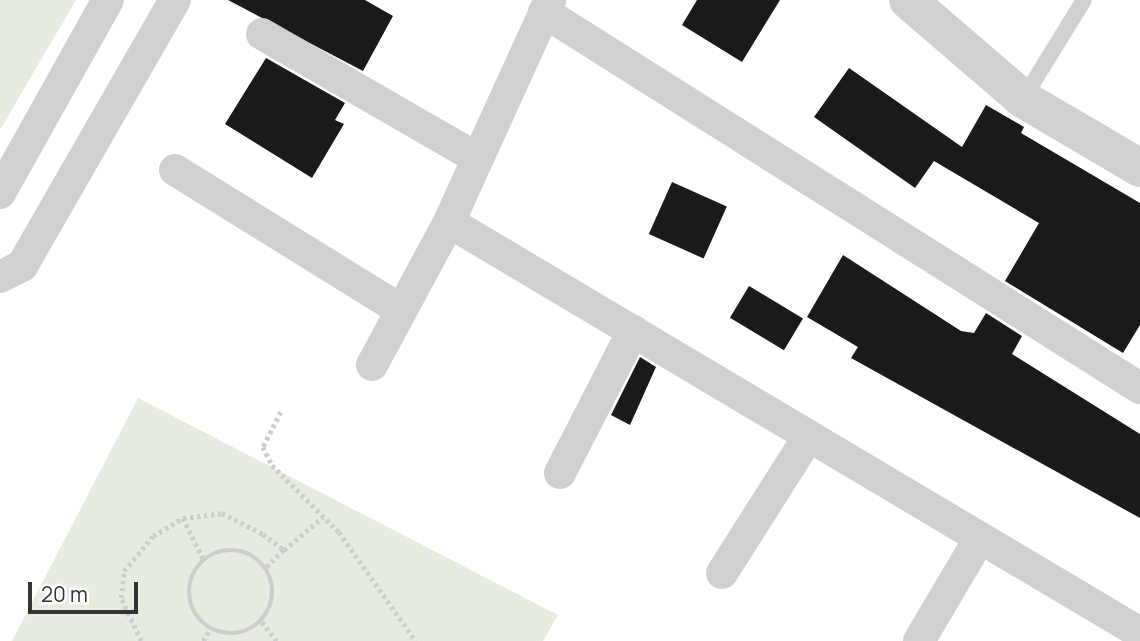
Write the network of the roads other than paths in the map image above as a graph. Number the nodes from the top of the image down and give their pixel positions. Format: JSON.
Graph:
{"nodes":[{"id":1,"x":108,"y":0,"type":"edge"},
{"id":2,"x":175,"y":0,"type":"edge"},
{"id":3,"x":908,"y":0,"type":"edge"},
{"id":4,"x":1084,"y":0,"type":"edge"},
{"id":5,"x":547,"y":6,"type":"edge"},
{"id":6,"x":262,"y":34,"type":"dead end"},
{"id":7,"x":1023,"y":99,"type":"junction"},
{"id":8,"x":477,"y":158,"type":"junction"},
{"id":9,"x":1140,"y":168,"type":"edge"},
{"id":10,"x":176,"y":170,"type":"dead end"},
{"id":11,"x":0,"y":193,"type":"edge"},
{"id":12,"x":449,"y":222,"type":"junction"},
{"id":13,"x":0,"y":277,"type":"edge"},
{"id":14,"x":401,"y":310,"type":"junction"},
{"id":15,"x":633,"y":331,"type":"junction"},
{"id":16,"x":372,"y":365,"type":"dead end"},
{"id":17,"x":1140,"y":387,"type":"edge"},
{"id":18,"x":809,"y":436,"type":"junction"},
{"id":19,"x":559,"y":473,"type":"dead end"},
{"id":20,"x":980,"y":538,"type":"junction"},
{"id":21,"x":722,"y":573,"type":"dead end"},
{"id":22,"x":1140,"y":634,"type":"edge"},
{"id":23,"x":919,"y":641,"type":"edge"}],
"edges":[{"from":1,"to":11,"type":"street"},
{"from":2,"to":13,"type":"street"},
{"from":3,"to":7,"type":"street"},
{"from":4,"to":7,"type":"lane"},
{"from":5,"to":8,"type":"street"},
{"from":5,"to":17,"type":"street"},
{"from":6,"to":8,"type":"street"},
{"from":7,"to":9,"type":"street"},
{"from":8,"to":12,"type":"street"},
{"from":10,"to":14,"type":"street"},
{"from":12,"to":14,"type":"street"},
{"from":12,"to":15,"type":"street"},
{"from":14,"to":16,"type":"street"},
{"from":15,"to":18,"type":"street"},
{"from":15,"to":19,"type":"street"},
{"from":18,"to":20,"type":"street"},
{"from":18,"to":21,"type":"street"},
{"from":20,"to":22,"type":"street"},
{"from":20,"to":23,"type":"street"}]}
